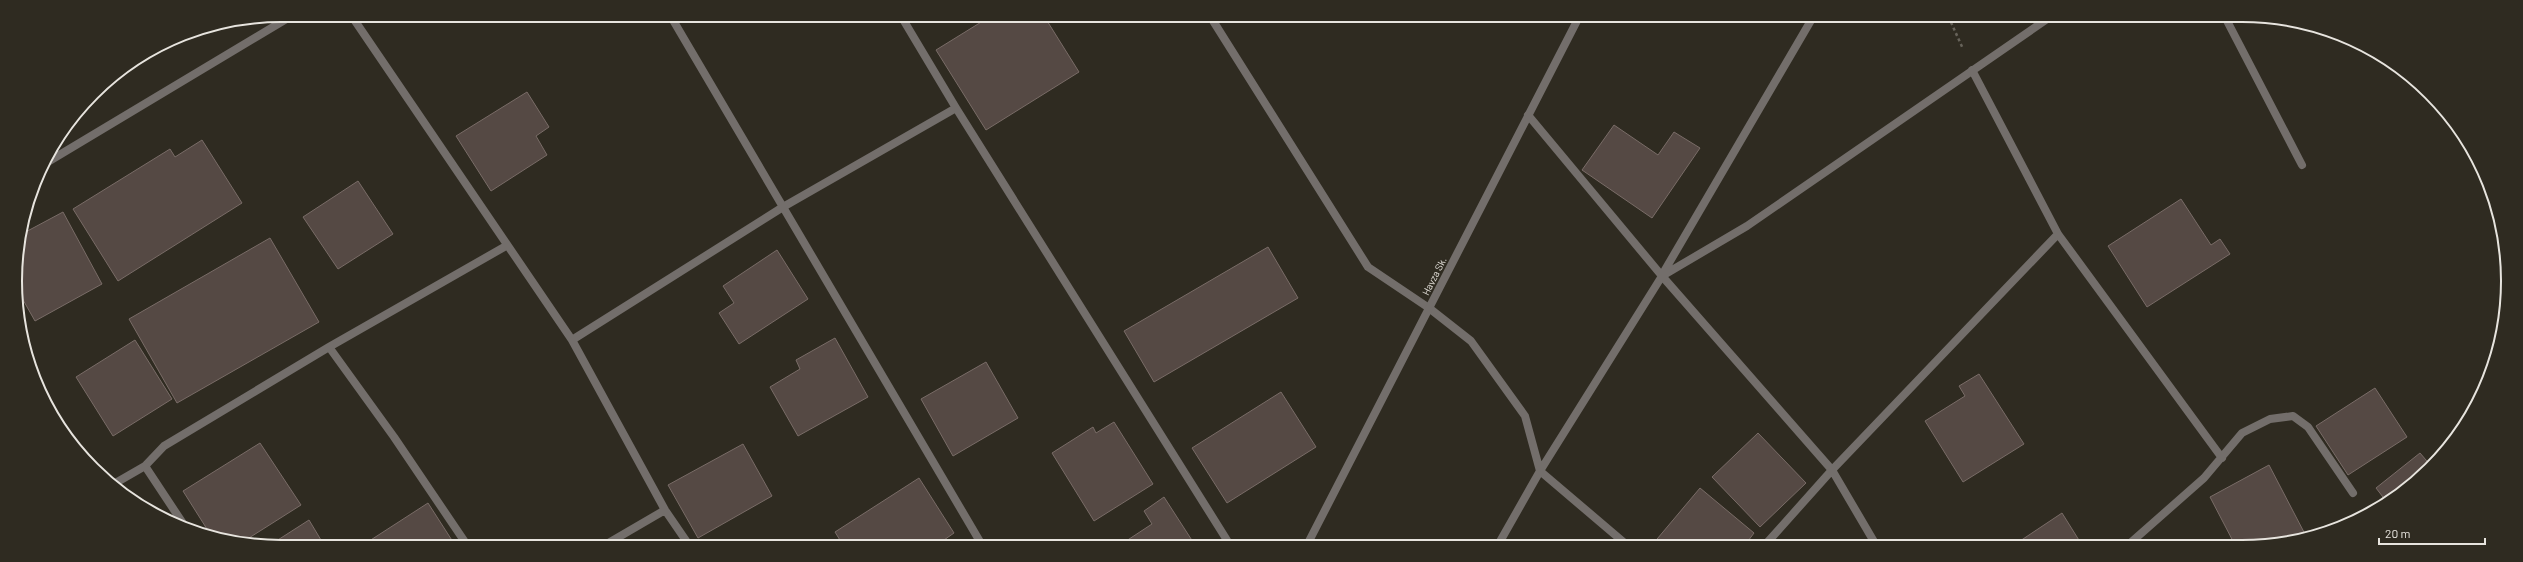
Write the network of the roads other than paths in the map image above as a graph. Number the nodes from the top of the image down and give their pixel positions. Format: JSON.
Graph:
{"nodes":[{"id":1,"x":281,"y":22,"type":"edge"},
{"id":2,"x":355,"y":22,"type":"edge"},
{"id":3,"x":674,"y":22,"type":"edge"},
{"id":4,"x":905,"y":22,"type":"edge"},
{"id":5,"x":1214,"y":22,"type":"edge"},
{"id":6,"x":1576,"y":22,"type":"edge"},
{"id":7,"x":1810,"y":22,"type":"edge"},
{"id":8,"x":2043,"y":22,"type":"edge"},
{"id":9,"x":2227,"y":22,"type":"edge"},
{"id":10,"x":1972,"y":70,"type":"junction"},
{"id":11,"x":956,"y":108,"type":"junction"},
{"id":12,"x":1528,"y":115,"type":"junction"},
{"id":13,"x":53,"y":159,"type":"edge"},
{"id":14,"x":2302,"y":164,"type":"dead end"},
{"id":15,"x":783,"y":207,"type":"junction"},
{"id":16,"x":2058,"y":234,"type":"junction"},
{"id":17,"x":506,"y":246,"type":"junction"},
{"id":18,"x":1662,"y":276,"type":"junction"},
{"id":19,"x":1429,"y":308,"type":"junction"},
{"id":20,"x":572,"y":340,"type":"junction"},
{"id":21,"x":329,"y":347,"type":"junction"},
{"id":22,"x":2222,"y":458,"type":"junction"},
{"id":23,"x":145,"y":466,"type":"junction"},
{"id":24,"x":1832,"y":470,"type":"junction"},
{"id":25,"x":1540,"y":471,"type":"junction"},
{"id":26,"x":118,"y":482,"type":"edge"},
{"id":27,"x":2353,"y":493,"type":"dead end"},
{"id":28,"x":665,"y":510,"type":"junction"},
{"id":29,"x":180,"y":519,"type":"edge"},
{"id":30,"x":464,"y":540,"type":"edge"},
{"id":31,"x":614,"y":540,"type":"edge"},
{"id":32,"x":686,"y":540,"type":"edge"},
{"id":33,"x":979,"y":540,"type":"edge"},
{"id":34,"x":1227,"y":540,"type":"edge"},
{"id":35,"x":1310,"y":540,"type":"edge"},
{"id":36,"x":1501,"y":540,"type":"edge"},
{"id":37,"x":1621,"y":540,"type":"edge"},
{"id":38,"x":1769,"y":540,"type":"edge"},
{"id":39,"x":1873,"y":540,"type":"edge"},
{"id":40,"x":2134,"y":540,"type":"edge"}],
"edges":[{"from":1,"to":13,"type":"street"},
{"from":2,"to":17,"type":"street"},
{"from":3,"to":15,"type":"street"},
{"from":4,"to":11,"type":"street"},
{"from":5,"to":19,"type":"street"},
{"from":6,"to":12,"type":"street","name":"Havza Sk."},
{"from":7,"to":18,"type":"street"},
{"from":8,"to":10,"type":"street"},
{"from":9,"to":14,"type":"street"},
{"from":10,"to":16,"type":"street"},
{"from":10,"to":18,"type":"street"},
{"from":11,"to":15,"type":"street"},
{"from":11,"to":34,"type":"street"},
{"from":12,"to":18,"type":"street"},
{"from":12,"to":19,"type":"street","name":"Havza Sk."},
{"from":15,"to":20,"type":"street"},
{"from":15,"to":33,"type":"street"},
{"from":16,"to":22,"type":"street"},
{"from":16,"to":24,"type":"street"},
{"from":17,"to":20,"type":"street"},
{"from":17,"to":21,"type":"street"},
{"from":18,"to":24,"type":"street"},
{"from":18,"to":25,"type":"street"},
{"from":19,"to":25,"type":"street"},
{"from":19,"to":35,"type":"street","name":"Havza Sk."},
{"from":20,"to":28,"type":"street"},
{"from":21,"to":23,"type":"street"},
{"from":21,"to":30,"type":"street"},
{"from":22,"to":27,"type":"street"},
{"from":22,"to":40,"type":"street"},
{"from":23,"to":26,"type":"street"},
{"from":23,"to":29,"type":"street"},
{"from":24,"to":38,"type":"street"},
{"from":24,"to":39,"type":"street"},
{"from":25,"to":36,"type":"street"},
{"from":25,"to":37,"type":"street"},
{"from":28,"to":31,"type":"street"},
{"from":28,"to":32,"type":"street"}]}
